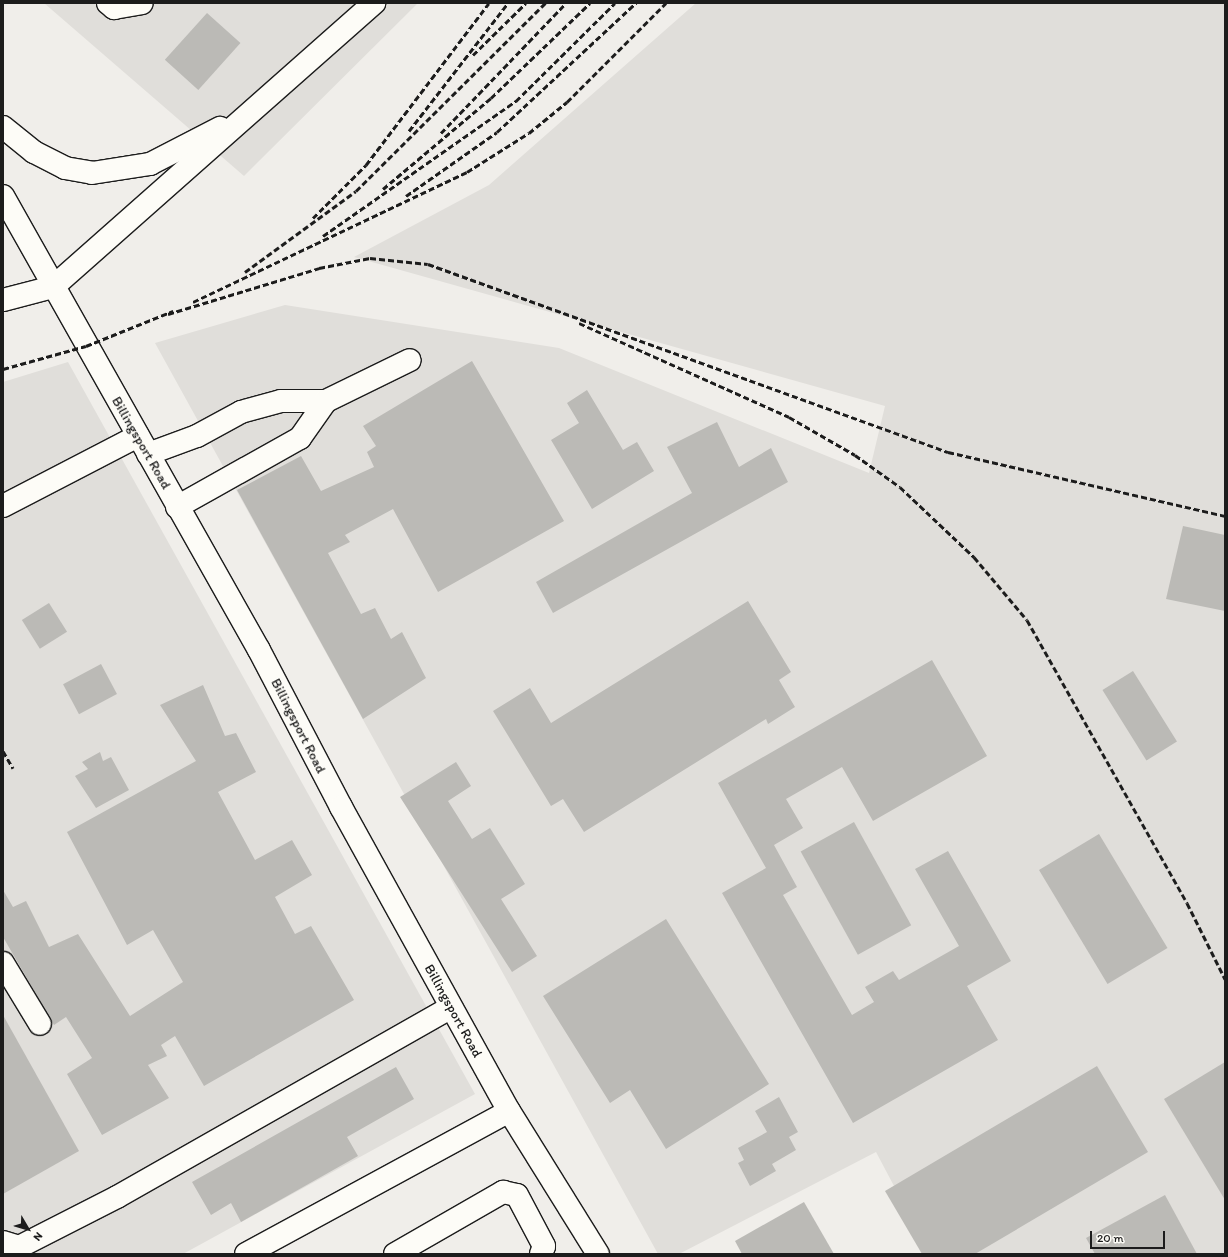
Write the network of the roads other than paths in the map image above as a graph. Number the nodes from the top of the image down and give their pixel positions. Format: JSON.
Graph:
{"nodes":[{"id":1,"x":108,"y":3,"type":"edge"},
{"id":2,"x":142,"y":3,"type":"edge"},
{"id":3,"x":374,"y":3,"type":"edge"},
{"id":4,"x":250,"y":113,"type":"junction"},
{"id":5,"x":3,"y":127,"type":"edge"},
{"id":6,"x":3,"y":196,"type":"edge"},
{"id":7,"x":53,"y":287,"type":"junction"},
{"id":8,"x":3,"y":300,"type":"edge"},
{"id":9,"x":410,"y":360,"type":"dead end"},
{"id":10,"x":326,"y":401,"type":"junction"},
{"id":11,"x":143,"y":445,"type":"junction"},
{"id":12,"x":3,"y":506,"type":"edge"},
{"id":13,"x":177,"y":507,"type":"junction"},
{"id":14,"x":3,"y":963,"type":"edge"},
{"id":15,"x":451,"y":1007,"type":"junction"},
{"id":16,"x":40,"y":1024,"type":"dead end"},
{"id":17,"x":509,"y":1111,"type":"junction"},
{"id":18,"x":3,"y":1242,"type":"edge"},
{"id":19,"x":246,"y":1254,"type":"edge"},
{"id":20,"x":395,"y":1254,"type":"edge"},
{"id":21,"x":541,"y":1254,"type":"edge"},
{"id":22,"x":598,"y":1254,"type":"edge"}],
"edges":[{"from":1,"to":2,"type":"street"},
{"from":3,"to":4,"type":"street"},
{"from":4,"to":5,"type":"street"},
{"from":4,"to":7,"type":"street"},
{"from":6,"to":7,"type":"street","name":"Billingsport Road"},
{"from":7,"to":8,"type":"street"},
{"from":7,"to":11,"type":"street","name":"Billingsport Road"},
{"from":9,"to":10,"type":"street"},
{"from":10,"to":11,"type":"street"},
{"from":10,"to":13,"type":"street"},
{"from":11,"to":12,"type":"street"},
{"from":11,"to":13,"type":"street","name":"Billingsport Road"},
{"from":13,"to":15,"type":"street","name":"Billingsport Road"},
{"from":14,"to":16,"type":"street"},
{"from":15,"to":17,"type":"street","name":"Billingsport Road"},
{"from":15,"to":18,"type":"street"},
{"from":17,"to":19,"type":"street"},
{"from":17,"to":22,"type":"street","name":"Billingsport Road"},
{"from":20,"to":21,"type":"street"}]}
